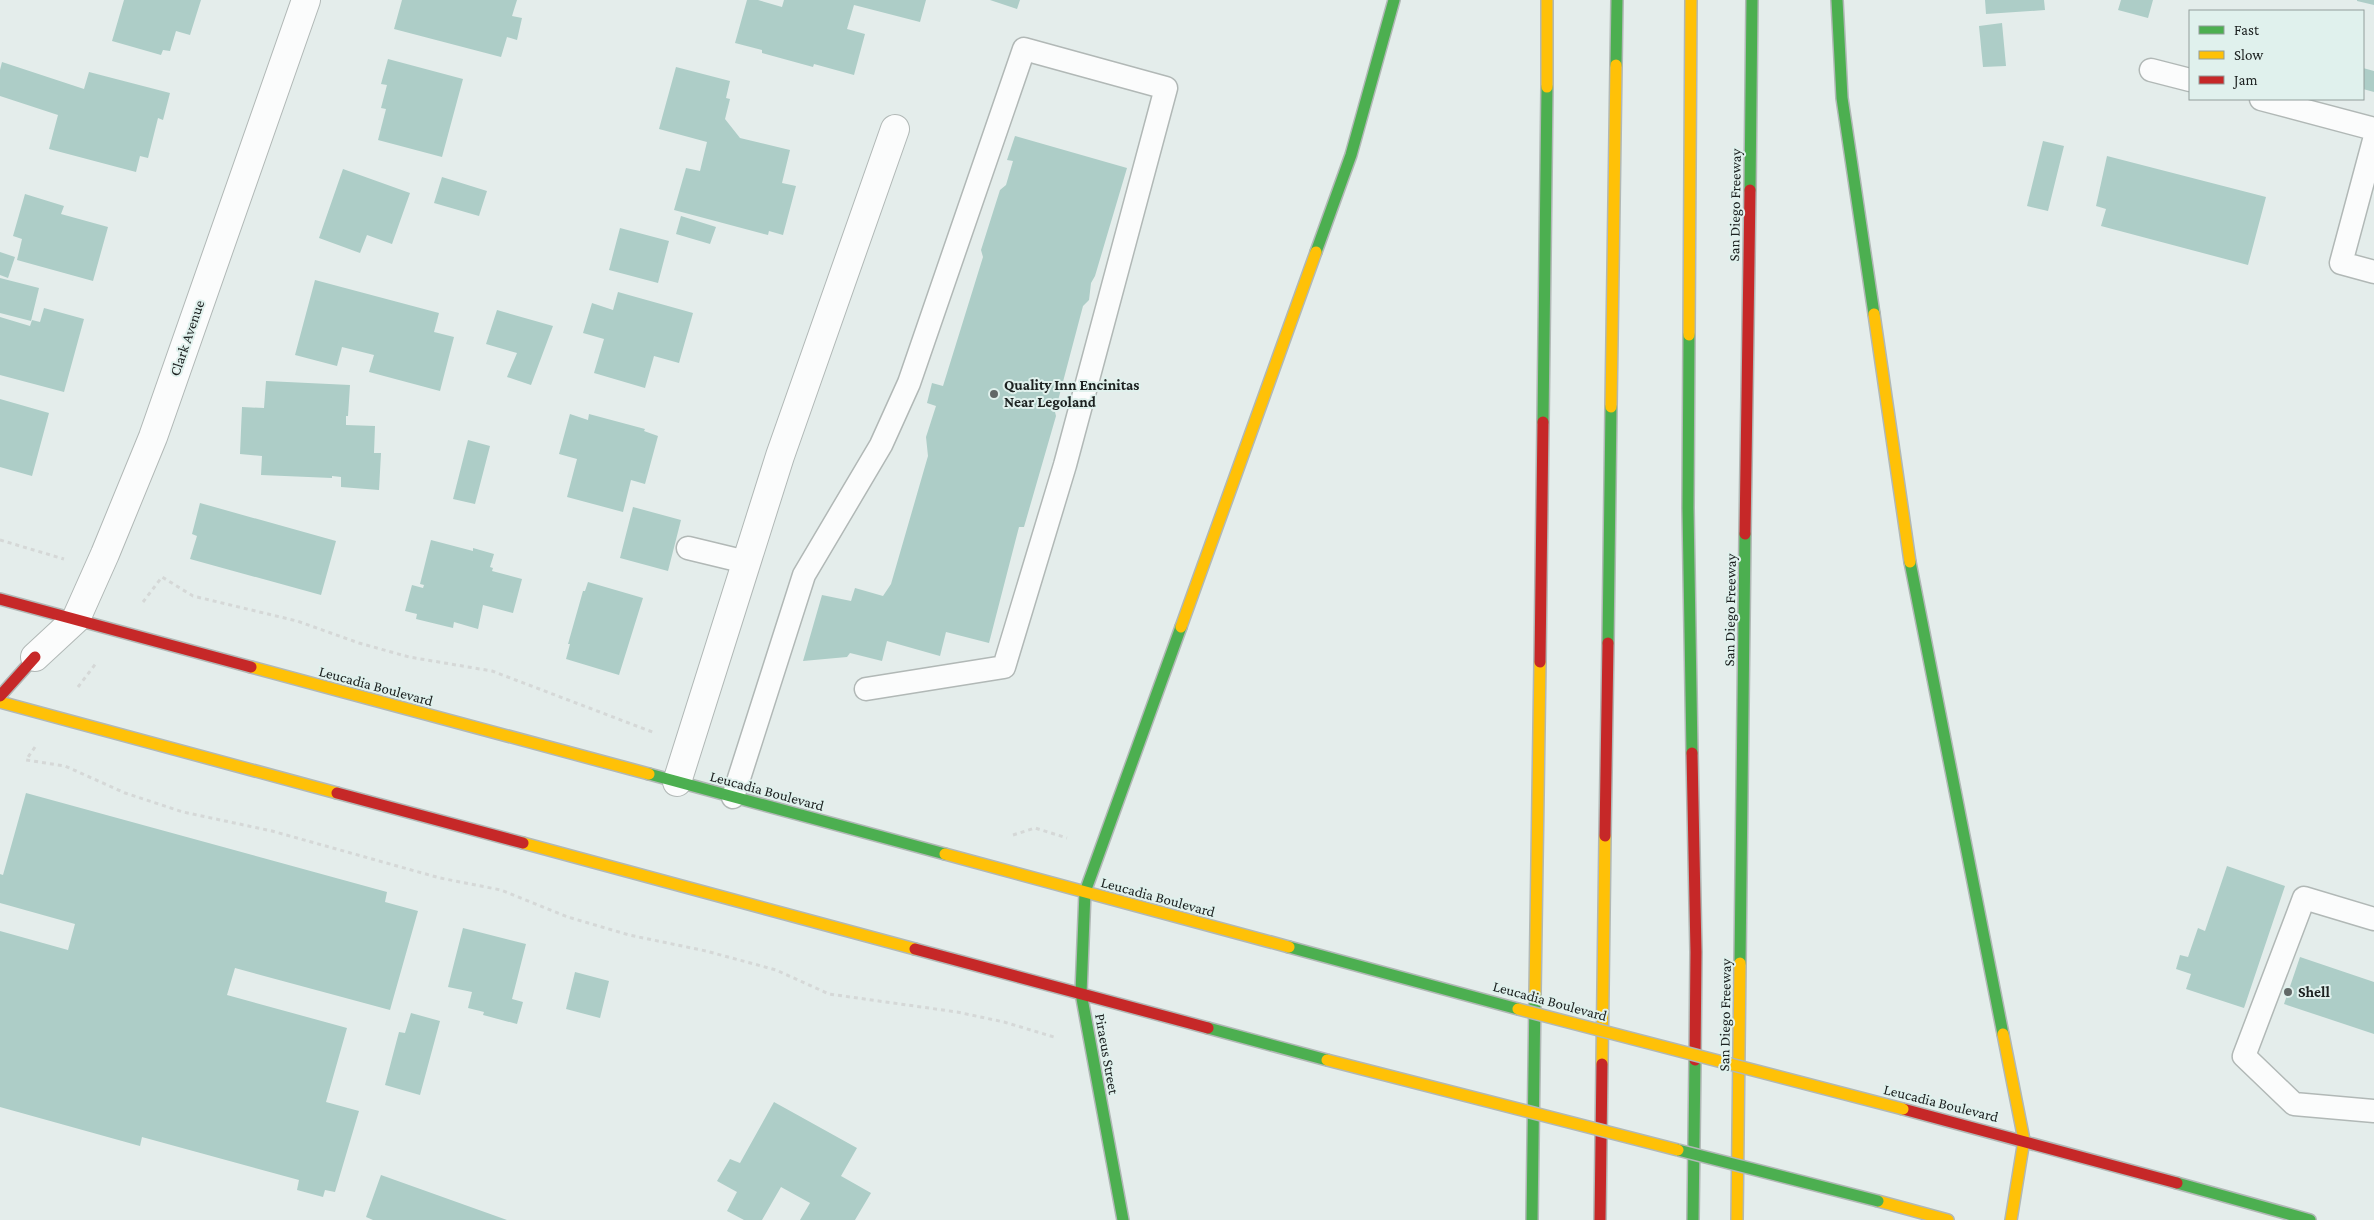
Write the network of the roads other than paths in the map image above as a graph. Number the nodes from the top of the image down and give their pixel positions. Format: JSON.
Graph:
{"nodes":[{"id":1,"x":306,"y":0,"type":"edge"},
{"id":2,"x":1394,"y":0,"type":"edge"},
{"id":3,"x":1547,"y":0,"type":"edge"},
{"id":4,"x":1617,"y":0,"type":"edge"},
{"id":5,"x":1691,"y":0,"type":"edge"},
{"id":6,"x":1752,"y":0,"type":"edge"},
{"id":7,"x":1837,"y":0,"type":"edge"},
{"id":8,"x":2151,"y":70,"type":"dead end"},
{"id":9,"x":2189,"y":80,"type":"edge"},
{"id":10,"x":2265,"y":100,"type":"edge"},
{"id":11,"x":895,"y":129,"type":"dead end"},
{"id":12,"x":2374,"y":129,"type":"edge"},
{"id":13,"x":2374,"y":140,"type":"edge"},
{"id":14,"x":2374,"y":272,"type":"edge"},
{"id":15,"x":688,"y":548,"type":"dead end"},
{"id":16,"x":746,"y":562,"type":"junction"},
{"id":17,"x":0,"y":599,"type":"edge"},
{"id":18,"x":76,"y":619,"type":"junction"},
{"id":19,"x":35,"y":657,"type":"joint"},
{"id":20,"x":866,"y":689,"type":"dead end"},
{"id":21,"x":0,"y":696,"type":"edge"},
{"id":22,"x":0,"y":702,"type":"edge"},
{"id":23,"x":676,"y":782,"type":"junction"},
{"id":24,"x":733,"y":798,"type":"junction"},
{"id":25,"x":1084,"y":892,"type":"junction"},
{"id":26,"x":2374,"y":920,"type":"edge"},
{"id":27,"x":1081,"y":993,"type":"junction"},
{"id":28,"x":2374,"y":1112,"type":"edge"},
{"id":29,"x":2024,"y":1140,"type":"junction"},
{"id":30,"x":1123,"y":1220,"type":"edge"},
{"id":31,"x":1532,"y":1220,"type":"edge"},
{"id":32,"x":1600,"y":1220,"type":"edge"},
{"id":33,"x":1693,"y":1220,"type":"edge"},
{"id":34,"x":1737,"y":1220,"type":"edge"},
{"id":35,"x":1948,"y":1220,"type":"edge"},
{"id":36,"x":2011,"y":1220,"type":"edge"},
{"id":37,"x":2310,"y":1220,"type":"edge"}],
"edges":[{"from":1,"to":18,"type":"street","name":"Clark Avenue"},
{"from":2,"to":25,"type":"main road","name":"Piraeus Street"},
{"from":3,"to":31,"type":"main road"},
{"from":4,"to":32,"type":"main road"},
{"from":5,"to":33,"type":"main road"},
{"from":6,"to":34,"type":"main road","name":"San Diego Freeway"},
{"from":7,"to":29,"type":"main road"},
{"from":8,"to":9,"type":"lane"},
{"from":10,"to":12,"type":"lane"},
{"from":11,"to":16,"type":"street"},
{"from":13,"to":14,"type":"lane"},
{"from":15,"to":16,"type":"lane"},
{"from":16,"to":23,"type":"street"},
{"from":17,"to":18,"type":"main road","name":"Leucadia Boulevard"},
{"from":18,"to":19,"type":"street","name":"Clark Avenue"},
{"from":18,"to":23,"type":"main road","name":"Leucadia Boulevard"},
{"from":19,"to":21,"type":"main road"},
{"from":20,"to":24,"type":"lane"},
{"from":22,"to":27,"type":"main road"},
{"from":23,"to":24,"type":"main road","name":"Leucadia Boulevard"},
{"from":24,"to":25,"type":"main road","name":"Leucadia Boulevard"},
{"from":25,"to":27,"type":"main road","name":"Piraeus Street"},
{"from":25,"to":29,"type":"main road","name":"Leucadia Boulevard","bridge":true},
{"from":26,"to":28,"type":"lane"},
{"from":27,"to":30,"type":"main road","name":"Piraeus Street"},
{"from":27,"to":35,"type":"main road","bridge":true},
{"from":29,"to":36,"type":"main road"},
{"from":29,"to":37,"type":"main road","name":"Leucadia Boulevard"}]}
